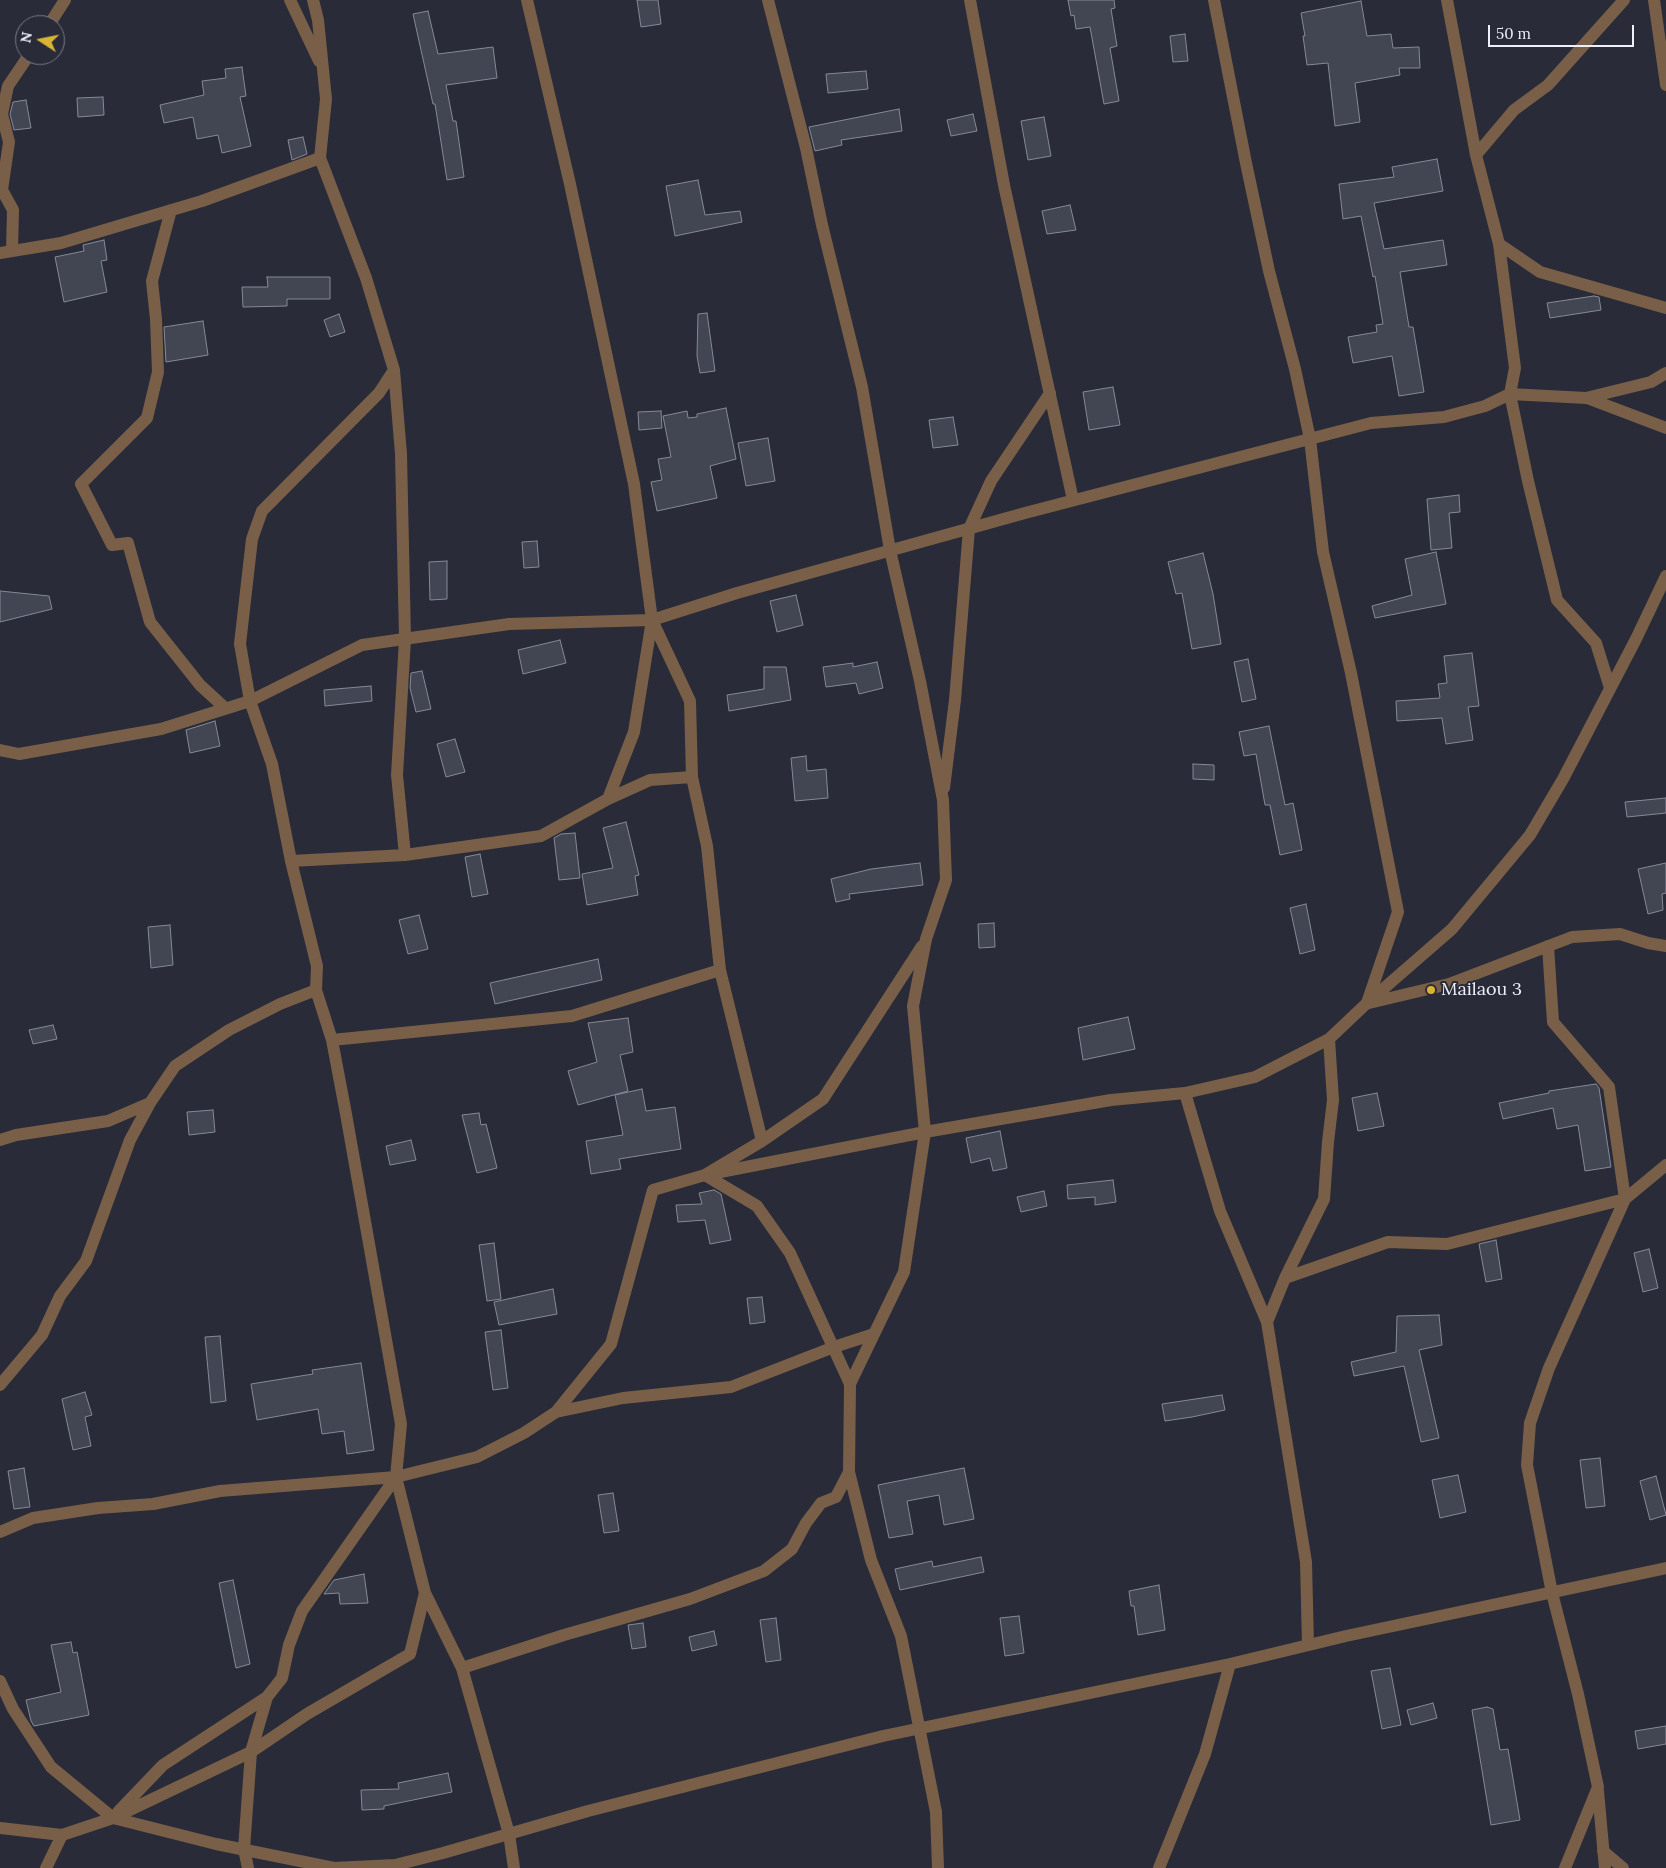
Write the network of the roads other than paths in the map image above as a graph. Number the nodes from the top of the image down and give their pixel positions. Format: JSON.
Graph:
{"nodes":[{"id":1,"x":65,"y":0,"type":"edge"},
{"id":2,"x":290,"y":0,"type":"edge"},
{"id":3,"x":313,"y":0,"type":"edge"},
{"id":4,"x":526,"y":0,"type":"edge"},
{"id":5,"x":768,"y":0,"type":"edge"},
{"id":6,"x":970,"y":0,"type":"edge"},
{"id":7,"x":1214,"y":0,"type":"edge"},
{"id":8,"x":1447,"y":0,"type":"edge"},
{"id":9,"x":1624,"y":0,"type":"edge"},
{"id":10,"x":1654,"y":0,"type":"edge"},
{"id":11,"x":55,"y":15,"type":"edge"},
{"id":12,"x":22,"y":65,"type":"edge"},
{"id":13,"x":323,"y":69,"type":"junction"},
{"id":14,"x":1666,"y":85,"type":"edge"},
{"id":15,"x":1476,"y":155,"type":"junction"},
{"id":16,"x":320,"y":158,"type":"junction"},
{"id":17,"x":171,"y":210,"type":"junction"},
{"id":18,"x":1499,"y":244,"type":"junction"},
{"id":19,"x":6,"y":252,"type":"edge"},
{"id":20,"x":1666,"y":308,"type":"edge"},
{"id":21,"x":394,"y":370,"type":"junction"},
{"id":22,"x":1666,"y":373,"type":"edge"},
{"id":23,"x":1050,"y":393,"type":"junction"},
{"id":24,"x":1510,"y":394,"type":"junction"},
{"id":25,"x":1586,"y":398,"type":"junction"},
{"id":26,"x":1666,"y":428,"type":"edge"},
{"id":27,"x":1310,"y":439,"type":"junction"},
{"id":28,"x":1074,"y":500,"type":"junction"},
{"id":29,"x":969,"y":529,"type":"junction"},
{"id":30,"x":890,"y":550,"type":"junction"},
{"id":31,"x":1666,"y":576,"type":"edge"},
{"id":32,"x":652,"y":620,"type":"junction"},
{"id":33,"x":405,"y":639,"type":"junction"},
{"id":34,"x":1610,"y":688,"type":"junction"},
{"id":35,"x":250,"y":702,"type":"junction"},
{"id":36,"x":225,"y":708,"type":"junction"},
{"id":37,"x":0,"y":750,"type":"edge"},
{"id":38,"x":692,"y":778,"type":"junction"},
{"id":39,"x":608,"y":799,"type":"junction"},
{"id":40,"x":943,"y":800,"type":"junction"},
{"id":41,"x":405,"y":855,"type":"junction"},
{"id":42,"x":291,"y":861,"type":"junction"},
{"id":43,"x":926,"y":939,"type":"junction"},
{"id":44,"x":1548,"y":946,"type":"junction"},
{"id":45,"x":1666,"y":946,"type":"edge"},
{"id":46,"x":720,"y":970,"type":"junction"},
{"id":47,"x":316,"y":990,"type":"junction"},
{"id":48,"x":1367,"y":1003,"type":"junction"},
{"id":49,"x":1329,"y":1039,"type":"junction"},
{"id":50,"x":332,"y":1040,"type":"junction"},
{"id":51,"x":1185,"y":1093,"type":"junction"},
{"id":52,"x":150,"y":1103,"type":"junction"},
{"id":53,"x":925,"y":1132,"type":"junction"},
{"id":54,"x":0,"y":1140,"type":"edge"},
{"id":55,"x":762,"y":1142,"type":"junction"},
{"id":56,"x":1666,"y":1166,"type":"edge"},
{"id":57,"x":705,"y":1175,"type":"junction"},
{"id":58,"x":1625,"y":1199,"type":"junction"},
{"id":59,"x":1285,"y":1278,"type":"junction"},
{"id":60,"x":1267,"y":1322,"type":"junction"},
{"id":61,"x":874,"y":1334,"type":"junction"},
{"id":62,"x":834,"y":1347,"type":"junction"},
{"id":63,"x":850,"y":1384,"type":"junction"},
{"id":64,"x":0,"y":1385,"type":"edge"},
{"id":65,"x":556,"y":1412,"type":"junction"},
{"id":66,"x":849,"y":1472,"type":"junction"},
{"id":67,"x":396,"y":1477,"type":"junction"},
{"id":68,"x":0,"y":1532,"type":"edge"},
{"id":69,"x":1666,"y":1568,"type":"edge"},
{"id":70,"x":424,"y":1592,"type":"junction"},
{"id":71,"x":1552,"y":1593,"type":"junction"},
{"id":72,"x":1308,"y":1645,"type":"junction"},
{"id":73,"x":1230,"y":1664,"type":"junction"},
{"id":74,"x":462,"y":1668,"type":"junction"},
{"id":75,"x":0,"y":1681,"type":"edge"},
{"id":76,"x":267,"y":1697,"type":"junction"},
{"id":77,"x":919,"y":1730,"type":"junction"},
{"id":78,"x":251,"y":1752,"type":"junction"},
{"id":79,"x":1598,"y":1787,"type":"junction"},
{"id":80,"x":113,"y":1818,"type":"junction"},
{"id":81,"x":0,"y":1828,"type":"edge"},
{"id":82,"x":509,"y":1834,"type":"junction"},
{"id":83,"x":62,"y":1835,"type":"junction"},
{"id":84,"x":244,"y":1850,"type":"junction"},
{"id":85,"x":1603,"y":1851,"type":"junction"},
{"id":86,"x":46,"y":1868,"type":"edge"},
{"id":87,"x":248,"y":1868,"type":"edge"},
{"id":88,"x":514,"y":1868,"type":"edge"},
{"id":89,"x":938,"y":1868,"type":"edge"},
{"id":90,"x":1159,"y":1868,"type":"edge"},
{"id":91,"x":1565,"y":1868,"type":"edge"},
{"id":92,"x":1605,"y":1868,"type":"edge"},
{"id":93,"x":1623,"y":1868,"type":"edge"}],
"edges":[{"from":1,"to":11,"type":"street"},
{"from":2,"to":13,"type":"street"},
{"from":3,"to":13,"type":"street"},
{"from":4,"to":32,"type":"street"},
{"from":5,"to":30,"type":"street"},
{"from":6,"to":23,"type":"street"},
{"from":7,"to":27,"type":"street"},
{"from":8,"to":15,"type":"street"},
{"from":9,"to":15,"type":"street"},
{"from":10,"to":14,"type":"street"},
{"from":12,"to":19,"type":"street"},
{"from":13,"to":16,"type":"street"},
{"from":15,"to":18,"type":"street"},
{"from":16,"to":17,"type":"street"},
{"from":16,"to":21,"type":"street"},
{"from":17,"to":19,"type":"street"},
{"from":17,"to":36,"type":"street"},
{"from":18,"to":20,"type":"street"},
{"from":18,"to":24,"type":"street"},
{"from":21,"to":33,"type":"street"},
{"from":21,"to":35,"type":"street"},
{"from":22,"to":25,"type":"street"},
{"from":23,"to":28,"type":"street"},
{"from":23,"to":29,"type":"street"},
{"from":24,"to":25,"type":"street"},
{"from":24,"to":27,"type":"street"},
{"from":24,"to":34,"type":"street"},
{"from":25,"to":26,"type":"street"},
{"from":27,"to":28,"type":"street"},
{"from":27,"to":48,"type":"street"},
{"from":28,"to":29,"type":"street"},
{"from":29,"to":30,"type":"street"},
{"from":29,"to":40,"type":"street"},
{"from":30,"to":32,"type":"street"},
{"from":30,"to":40,"type":"street"},
{"from":31,"to":34,"type":"street"},
{"from":32,"to":33,"type":"street"},
{"from":32,"to":38,"type":"street"},
{"from":32,"to":39,"type":"street"},
{"from":33,"to":35,"type":"street"},
{"from":33,"to":41,"type":"street"},
{"from":34,"to":48,"type":"street"},
{"from":35,"to":36,"type":"street"},
{"from":35,"to":42,"type":"street"},
{"from":36,"to":37,"type":"street"},
{"from":38,"to":39,"type":"street"},
{"from":38,"to":46,"type":"street"},
{"from":39,"to":41,"type":"street"},
{"from":40,"to":43,"type":"street"},
{"from":41,"to":42,"type":"street"},
{"from":42,"to":47,"type":"street"},
{"from":43,"to":53,"type":"street"},
{"from":43,"to":55,"type":"street"},
{"from":44,"to":45,"type":"street"},
{"from":44,"to":48,"type":"street"},
{"from":44,"to":58,"type":"street"},
{"from":46,"to":50,"type":"street"},
{"from":46,"to":55,"type":"street"},
{"from":47,"to":50,"type":"street"},
{"from":47,"to":52,"type":"street"},
{"from":48,"to":49,"type":"street"},
{"from":49,"to":51,"type":"street"},
{"from":49,"to":59,"type":"street"},
{"from":50,"to":67,"type":"street"},
{"from":51,"to":53,"type":"street"},
{"from":51,"to":60,"type":"street"},
{"from":52,"to":54,"type":"street"},
{"from":52,"to":64,"type":"street"},
{"from":53,"to":57,"type":"street"},
{"from":53,"to":61,"type":"street"},
{"from":55,"to":57,"type":"street"},
{"from":56,"to":58,"type":"street"},
{"from":57,"to":62,"type":"street"},
{"from":57,"to":65,"type":"street"},
{"from":58,"to":59,"type":"street"},
{"from":58,"to":71,"type":"street"},
{"from":59,"to":60,"type":"street"},
{"from":60,"to":72,"type":"street"},
{"from":61,"to":62,"type":"street"},
{"from":61,"to":63,"type":"street"},
{"from":62,"to":63,"type":"street"},
{"from":62,"to":65,"type":"street"},
{"from":63,"to":66,"type":"street"},
{"from":65,"to":67,"type":"street"},
{"from":66,"to":74,"type":"street"},
{"from":66,"to":77,"type":"street"},
{"from":67,"to":68,"type":"street"},
{"from":67,"to":70,"type":"street"},
{"from":67,"to":76,"type":"street"},
{"from":69,"to":71,"type":"street"},
{"from":70,"to":74,"type":"street"},
{"from":70,"to":78,"type":"street"},
{"from":71,"to":72,"type":"street"},
{"from":71,"to":79,"type":"street"},
{"from":72,"to":73,"type":"street"},
{"from":73,"to":77,"type":"street"},
{"from":73,"to":90,"type":"street"},
{"from":74,"to":82,"type":"street"},
{"from":75,"to":80,"type":"street"},
{"from":76,"to":78,"type":"street"},
{"from":76,"to":80,"type":"street"},
{"from":77,"to":82,"type":"street"},
{"from":77,"to":89,"type":"street"},
{"from":78,"to":80,"type":"street"},
{"from":78,"to":84,"type":"street"},
{"from":79,"to":85,"type":"street"},
{"from":79,"to":91,"type":"street"},
{"from":80,"to":83,"type":"street"},
{"from":80,"to":84,"type":"street"},
{"from":81,"to":83,"type":"street"},
{"from":82,"to":84,"type":"street"},
{"from":82,"to":88,"type":"street"},
{"from":83,"to":86,"type":"street"},
{"from":84,"to":87,"type":"street"},
{"from":85,"to":92,"type":"street"},
{"from":85,"to":93,"type":"street"}]}
